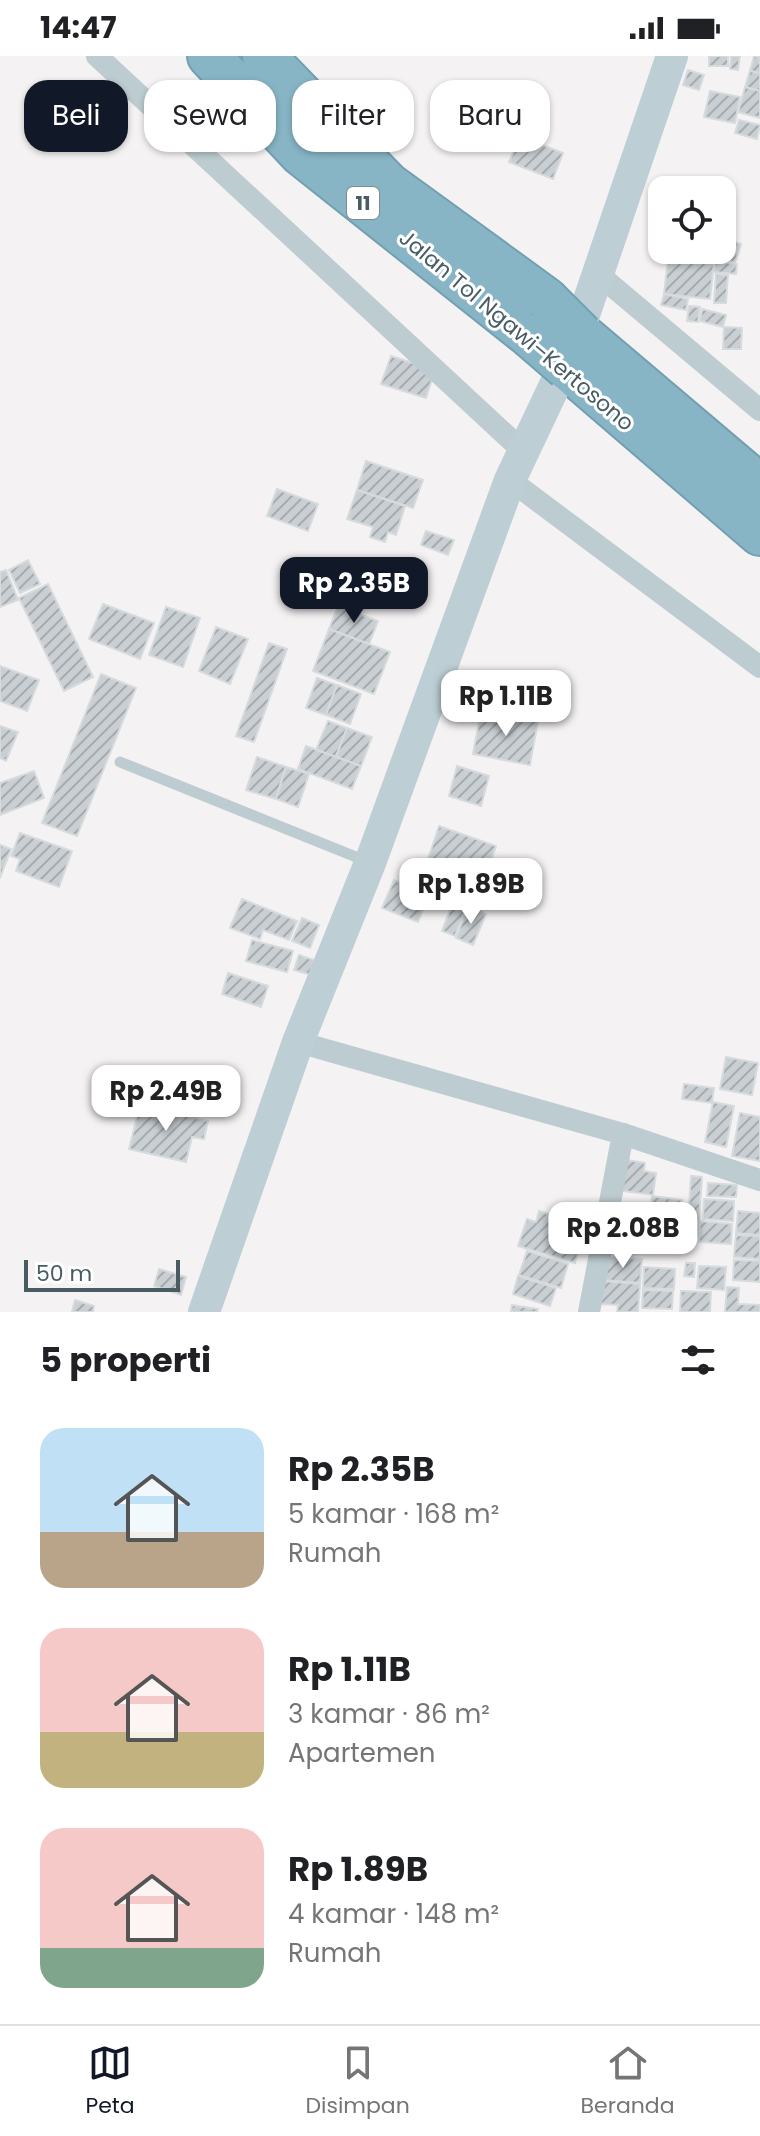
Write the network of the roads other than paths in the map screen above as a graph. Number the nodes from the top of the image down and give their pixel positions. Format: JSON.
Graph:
{"nodes":[{"id":1,"x":97,"y":56,"type":"edge"},
{"id":2,"x":209,"y":56,"type":"edge"},
{"id":3,"x":264,"y":56,"type":"edge"},
{"id":4,"x":672,"y":56,"type":"edge"},
{"id":5,"x":598,"y":274,"type":"junction"},
{"id":6,"x":538,"y":317,"type":"junction"},
{"id":7,"x":574,"y":352,"type":"junction"},
{"id":8,"x":760,"y":410,"type":"edge"},
{"id":9,"x":522,"y":450,"type":"junction"},
{"id":10,"x":510,"y":480,"type":"junction"},
{"id":11,"x":760,"y":486,"type":"edge"},
{"id":12,"x":760,"y":534,"type":"edge"},
{"id":13,"x":760,"y":667,"type":"edge"},
{"id":14,"x":120,"y":762,"type":"dead end"},
{"id":15,"x":370,"y":863,"type":"junction"},
{"id":16,"x":298,"y":1042,"type":"junction"},
{"id":17,"x":623,"y":1134,"type":"junction"},
{"id":18,"x":760,"y":1180,"type":"edge"},
{"id":19,"x":204,"y":1312,"type":"edge"},
{"id":20,"x":589,"y":1312,"type":"edge"}],
"edges":[{"from":1,"to":9,"type":"street"},
{"from":2,"to":6,"type":"highway","name":"Jalan Tol Ngawi–Kertosono","number":"11"},
{"from":3,"to":6,"type":"highway","name":"Jalan Tol Ngawi–Kertosono","number":"11"},
{"from":4,"to":5,"type":"street"},
{"from":5,"to":8,"type":"street"},
{"from":5,"to":9,"type":"street"},
{"from":6,"to":7,"type":"highway","name":"Jalan Tol Ngawi–Kertosono","number":"11","bridge":true},
{"from":7,"to":11,"type":"highway","name":"Jalan Tol Ngawi–Kertosono","number":"11"},
{"from":7,"to":12,"type":"highway","name":"Jalan Tol Ngawi–Kertosono","number":"11"},
{"from":9,"to":10,"type":"street"},
{"from":10,"to":13,"type":"street"},
{"from":10,"to":15,"type":"street"},
{"from":14,"to":15,"type":"lane"},
{"from":15,"to":16,"type":"street"},
{"from":16,"to":17,"type":"street"},
{"from":16,"to":19,"type":"street"},
{"from":17,"to":18,"type":"street"},
{"from":17,"to":20,"type":"street"}]}
